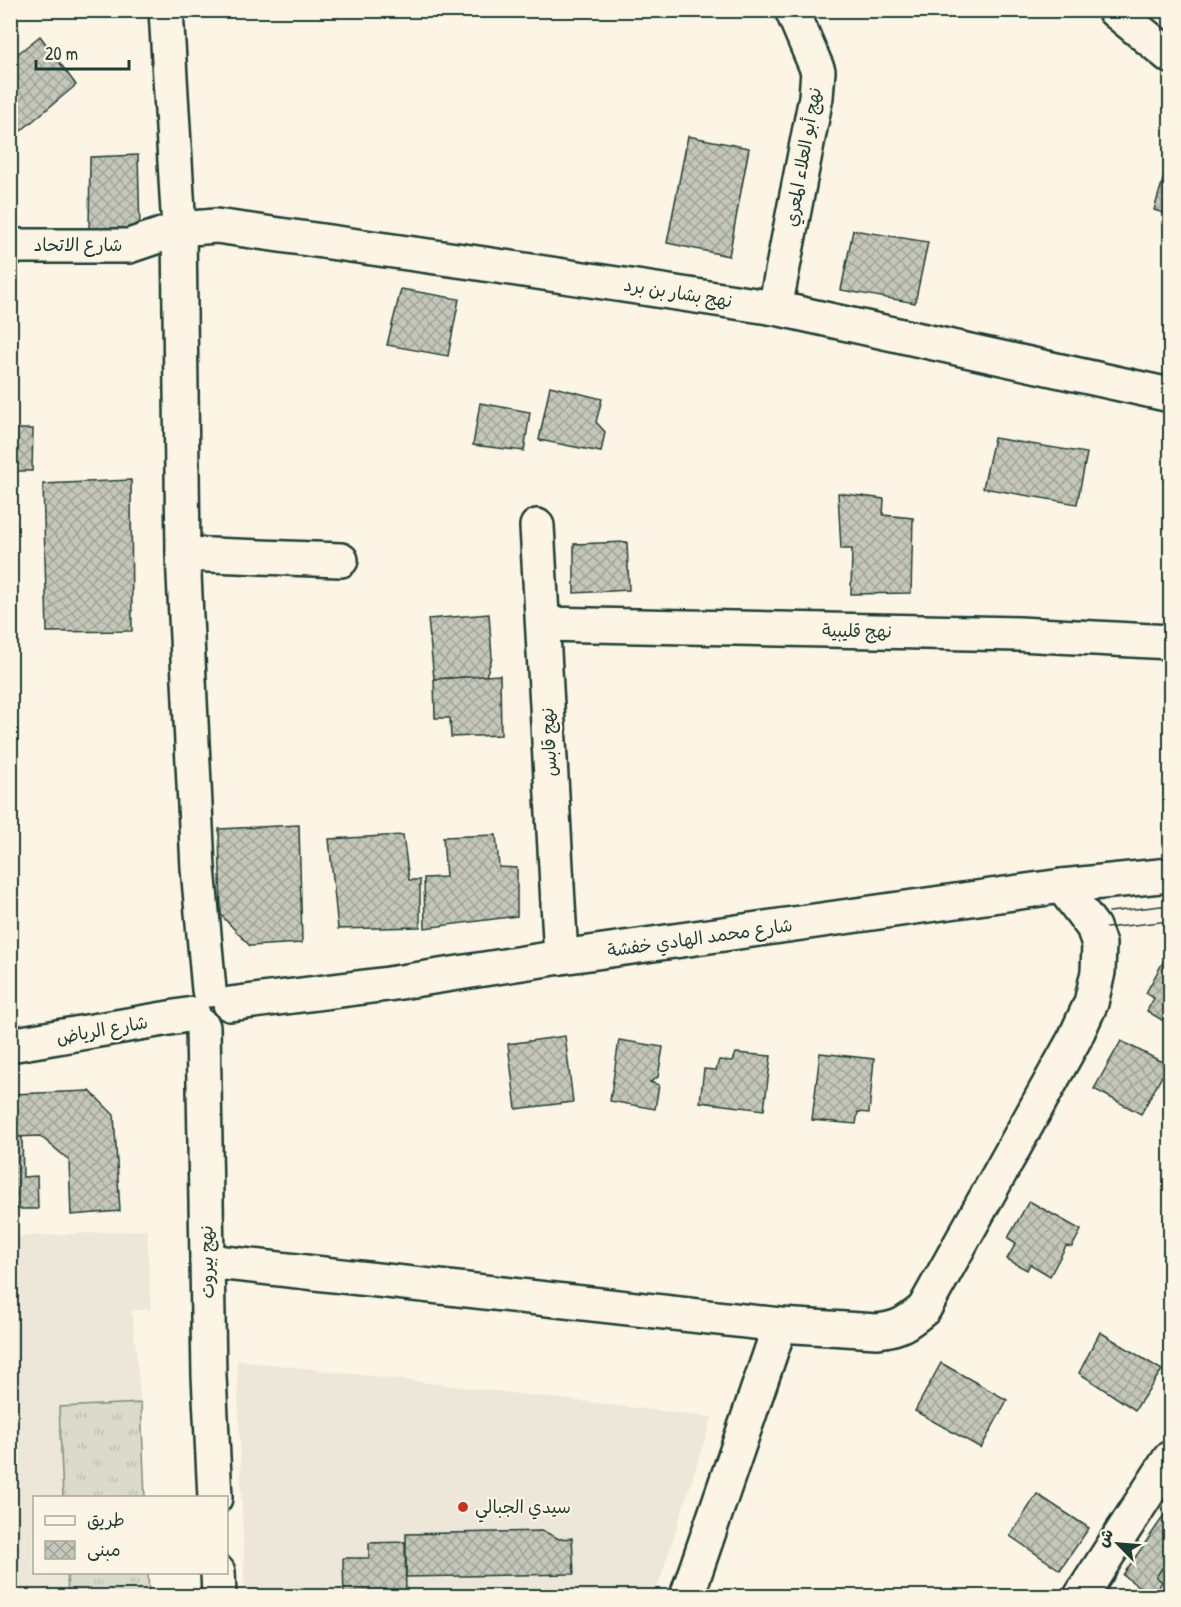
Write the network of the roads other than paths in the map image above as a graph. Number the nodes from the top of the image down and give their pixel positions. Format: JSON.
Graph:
{"nodes":[{"id":1,"x":166,"y":10,"type":"edge"},
{"id":2,"x":792,"y":10,"type":"edge"},
{"id":3,"x":1114,"y":10,"type":"edge"},
{"id":4,"x":1166,"y":46,"type":"edge"},
{"id":5,"x":179,"y":229,"type":"junction"},
{"id":6,"x":10,"y":246,"type":"edge"},
{"id":7,"x":775,"y":308,"type":"junction"},
{"id":8,"x":1170,"y":395,"type":"edge"},
{"id":9,"x":537,"y":526,"type":"dead end"},
{"id":10,"x":183,"y":554,"type":"junction"},
{"id":11,"x":341,"y":560,"type":"dead end"},
{"id":12,"x":543,"y":624,"type":"junction"},
{"id":13,"x":1170,"y":642,"type":"edge"},
{"id":14,"x":1170,"y":875,"type":"edge"},
{"id":15,"x":1062,"y":886,"type":"junction"},
{"id":16,"x":561,"y":957,"type":"junction"},
{"id":17,"x":209,"y":1009,"type":"junction"},
{"id":18,"x":10,"y":1045,"type":"edge"},
{"id":19,"x":207,"y":1261,"type":"junction"},
{"id":20,"x":780,"y":1325,"type":"junction"},
{"id":21,"x":1170,"y":1458,"type":"edge"},
{"id":22,"x":215,"y":1496,"type":"edge"},
{"id":23,"x":218,"y":1574,"type":"edge"},
{"id":24,"x":219,"y":1596,"type":"edge"},
{"id":25,"x":687,"y":1596,"type":"edge"},
{"id":26,"x":1081,"y":1596,"type":"edge"}],
"edges":[{"from":1,"to":5,"type":"street","name":"نهج بيروت"},
{"from":2,"to":7,"type":"street","name":"نهج أبو العلاء المعري"},
{"from":3,"to":4,"type":"street"},
{"from":5,"to":6,"type":"street","name":"شارع الاتحاد"},
{"from":5,"to":7,"type":"street","name":"نهج بشار بن برد"},
{"from":5,"to":10,"type":"street","name":"نهج بيروت"},
{"from":7,"to":8,"type":"street","name":"نهج بشار بن برد"},
{"from":9,"to":12,"type":"street","name":"نهج قابس"},
{"from":10,"to":11,"type":"street"},
{"from":10,"to":17,"type":"street","name":"نهج بيروت"},
{"from":12,"to":13,"type":"street","name":"نهج قليبية"},
{"from":12,"to":16,"type":"street","name":"نهج قابس"},
{"from":14,"to":15,"type":"street","name":"شارع محمد الهادي خفشة"},
{"from":15,"to":16,"type":"street","name":"شارع محمد الهادي خفشة"},
{"from":15,"to":20,"type":"street"},
{"from":16,"to":17,"type":"street","name":"شارع محمد الهادي خفشة"},
{"from":17,"to":18,"type":"street","name":"شارع الرياض"},
{"from":17,"to":19,"type":"street","name":"نهج بيروت"},
{"from":19,"to":20,"type":"street"},
{"from":19,"to":22,"type":"street","name":"نهج بيروت"},
{"from":20,"to":25,"type":"street"},
{"from":21,"to":26,"type":"street"},
{"from":23,"to":24,"type":"street"}]}
